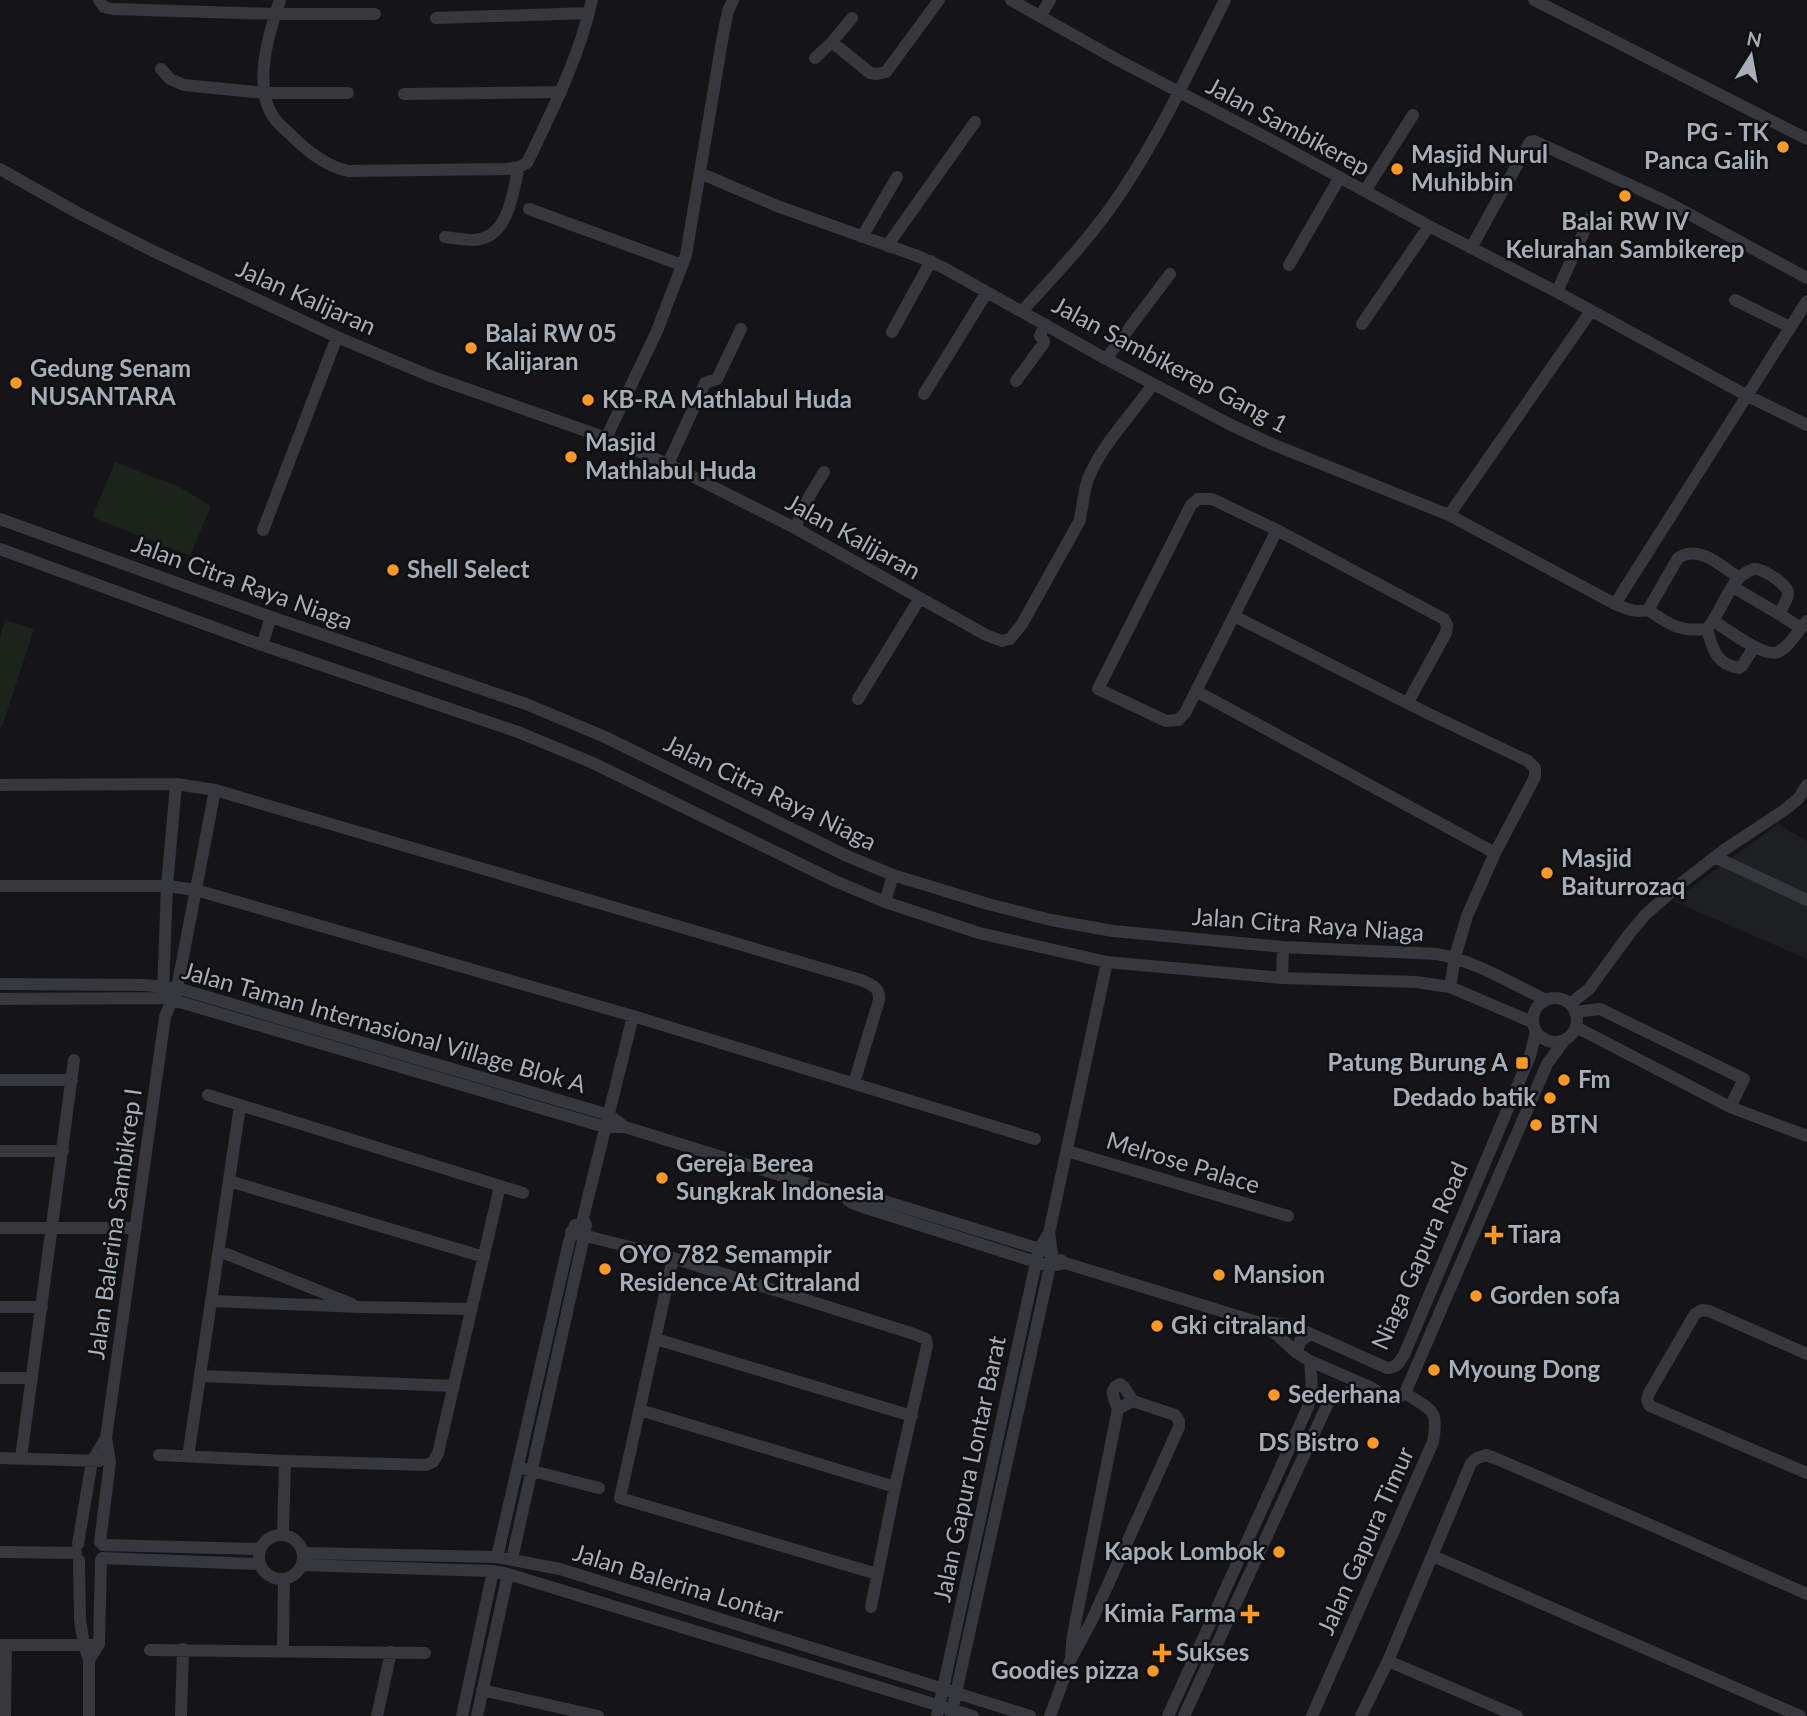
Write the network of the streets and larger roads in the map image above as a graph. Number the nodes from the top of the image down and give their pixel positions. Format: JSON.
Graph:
{"nodes":[{"id":1,"x":99,"y":0,"type":"edge"},
{"id":2,"x":280,"y":0,"type":"edge"},
{"id":3,"x":733,"y":0,"type":"edge"},
{"id":4,"x":939,"y":0,"type":"edge"},
{"id":5,"x":1012,"y":0,"type":"edge"},
{"id":6,"x":1050,"y":0,"type":"edge"},
{"id":7,"x":1224,"y":0,"type":"edge"},
{"id":8,"x":1534,"y":0,"type":"edge"},
{"id":9,"x":1568,"y":0,"type":"edge"},
{"id":10,"x":590,"y":7,"type":"edge"},
{"id":11,"x":1561,"y":13,"type":"junction"},
{"id":12,"x":275,"y":14,"type":"junction"},
{"id":13,"x":376,"y":14,"type":"dead end"},
{"id":14,"x":1041,"y":16,"type":"junction"},
{"id":15,"x":436,"y":18,"type":"dead end"},
{"id":16,"x":852,"y":18,"type":"dead end"},
{"id":17,"x":832,"y":42,"type":"junction"},
{"id":18,"x":815,"y":58,"type":"dead end"},
{"id":19,"x":161,"y":69,"type":"dead end"},
{"id":20,"x":561,"y":92,"type":"junction"},
{"id":21,"x":1178,"y":92,"type":"junction"},
{"id":22,"x":265,"y":93,"type":"junction"},
{"id":23,"x":348,"y":93,"type":"dead end"},
{"id":24,"x":404,"y":94,"type":"dead end"},
{"id":25,"x":1413,"y":115,"type":"dead end"},
{"id":26,"x":975,"y":122,"type":"dead end"},
{"id":27,"x":1807,"y":139,"type":"edge"},
{"id":28,"x":519,"y":167,"type":"junction"},
{"id":29,"x":0,"y":169,"type":"edge"},
{"id":30,"x":700,"y":173,"type":"junction"},
{"id":31,"x":897,"y":177,"type":"dead end"},
{"id":32,"x":1340,"y":177,"type":"junction"},
{"id":33,"x":1365,"y":191,"type":"junction"},
{"id":34,"x":529,"y":209,"type":"dead end"},
{"id":35,"x":1590,"y":218,"type":"dead end"},
{"id":36,"x":1429,"y":226,"type":"junction"},
{"id":37,"x":445,"y":237,"type":"dead end"},
{"id":38,"x":862,"y":237,"type":"junction"},
{"id":39,"x":887,"y":246,"type":"junction"},
{"id":40,"x":1471,"y":248,"type":"junction"},
{"id":41,"x":931,"y":261,"type":"junction"},
{"id":42,"x":682,"y":265,"type":"junction"},
{"id":43,"x":1289,"y":265,"type":"dead end"},
{"id":44,"x":1170,"y":274,"type":"dead end"},
{"id":45,"x":1807,"y":278,"type":"edge"},
{"id":46,"x":987,"y":292,"type":"junction"},
{"id":47,"x":1557,"y":292,"type":"junction"},
{"id":48,"x":1735,"y":300,"type":"dead end"},
{"id":49,"x":1807,"y":301,"type":"edge"},
{"id":50,"x":1591,"y":311,"type":"junction"},
{"id":51,"x":1022,"y":312,"type":"junction"},
{"id":52,"x":1045,"y":324,"type":"junction"},
{"id":53,"x":1362,"y":324,"type":"dead end"},
{"id":54,"x":1790,"y":327,"type":"junction"},
{"id":55,"x":741,"y":329,"type":"dead end"},
{"id":56,"x":892,"y":332,"type":"dead end"},
{"id":57,"x":337,"y":337,"type":"junction"},
{"id":58,"x":1106,"y":359,"type":"junction"},
{"id":59,"x":1016,"y":381,"type":"dead end"},
{"id":60,"x":1153,"y":384,"type":"junction"},
{"id":61,"x":924,"y":394,"type":"dead end"},
{"id":62,"x":1746,"y":395,"type":"junction"},
{"id":63,"x":1807,"y":425,"type":"edge"},
{"id":64,"x":606,"y":438,"type":"junction"},
{"id":65,"x":668,"y":464,"type":"junction"},
{"id":66,"x":824,"y":472,"type":"dead end"},
{"id":67,"x":1449,"y":514,"type":"junction"},
{"id":68,"x":0,"y":519,"type":"edge"},
{"id":69,"x":795,"y":528,"type":"junction"},
{"id":70,"x":263,"y":530,"type":"dead end"},
{"id":71,"x":1277,"y":530,"type":"junction"},
{"id":72,"x":0,"y":549,"type":"edge"},
{"id":73,"x":1736,"y":582,"type":"junction"},
{"id":74,"x":920,"y":598,"type":"junction"},
{"id":75,"x":1615,"y":604,"type":"junction"},
{"id":76,"x":1648,"y":610,"type":"junction"},
{"id":77,"x":1779,"y":614,"type":"junction"},
{"id":78,"x":1234,"y":616,"type":"junction"},
{"id":79,"x":271,"y":617,"type":"junction"},
{"id":80,"x":1710,"y":625,"type":"junction"},
{"id":81,"x":1804,"y":625,"type":"edge"},
{"id":82,"x":262,"y":645,"type":"junction"},
{"id":83,"x":1754,"y":647,"type":"junction"},
{"id":84,"x":1196,"y":691,"type":"junction"},
{"id":85,"x":858,"y":699,"type":"dead end"},
{"id":86,"x":1408,"y":702,"type":"junction"},
{"id":87,"x":176,"y":784,"type":"junction"},
{"id":88,"x":0,"y":785,"type":"edge"},
{"id":89,"x":1807,"y":785,"type":"edge"},
{"id":90,"x":215,"y":790,"type":"junction"},
{"id":91,"x":1495,"y":853,"type":"junction"},
{"id":92,"x":1715,"y":857,"type":"junction"},
{"id":93,"x":893,"y":875,"type":"junction"},
{"id":94,"x":0,"y":886,"type":"edge"},
{"id":95,"x":167,"y":886,"type":"junction"},
{"id":96,"x":196,"y":890,"type":"junction"},
{"id":97,"x":1807,"y":900,"type":"edge"},
{"id":98,"x":885,"y":902,"type":"junction"},
{"id":99,"x":1283,"y":947,"type":"junction"},
{"id":100,"x":1455,"y":957,"type":"junction"},
{"id":101,"x":1107,"y":962,"type":"junction"},
{"id":102,"x":1282,"y":978,"type":"junction"},
{"id":103,"x":0,"y":984,"type":"edge"},
{"id":104,"x":1450,"y":987,"type":"junction"},
{"id":105,"x":169,"y":993,"type":"junction"},
{"id":106,"x":0,"y":999,"type":"edge"},
{"id":107,"x":1546,"y":1000,"type":"junction"},
{"id":108,"x":1573,"y":1008,"type":"junction"},
{"id":109,"x":633,"y":1016,"type":"junction"},
{"id":110,"x":1534,"y":1027,"type":"junction"},
{"id":111,"x":1576,"y":1027,"type":"junction"},
{"id":112,"x":1564,"y":1041,"type":"junction"},
{"id":113,"x":74,"y":1060,"type":"dead end"},
{"id":114,"x":0,"y":1080,"type":"edge"},
{"id":115,"x":72,"y":1080,"type":"junction"},
{"id":116,"x":855,"y":1083,"type":"junction"},
{"id":117,"x":208,"y":1095,"type":"dead end"},
{"id":118,"x":240,"y":1106,"type":"junction"},
{"id":119,"x":1730,"y":1107,"type":"junction"},
{"id":120,"x":607,"y":1121,"type":"junction"},
{"id":121,"x":1807,"y":1136,"type":"edge"},
{"id":122,"x":1035,"y":1139,"type":"dead end"},
{"id":123,"x":0,"y":1151,"type":"edge"},
{"id":124,"x":63,"y":1151,"type":"junction"},
{"id":125,"x":1067,"y":1151,"type":"junction"},
{"id":126,"x":229,"y":1181,"type":"junction"},
{"id":127,"x":500,"y":1186,"type":"junction"},
{"id":128,"x":523,"y":1193,"type":"dead end"},
{"id":129,"x":841,"y":1194,"type":"junction"},
{"id":130,"x":1288,"y":1216,"type":"dead end"},
{"id":131,"x":0,"y":1228,"type":"edge"},
{"id":132,"x":52,"y":1228,"type":"junction"},
{"id":133,"x":136,"y":1228,"type":"junction"},
{"id":134,"x":578,"y":1234,"type":"junction"},
{"id":135,"x":219,"y":1251,"type":"junction"},
{"id":136,"x":1047,"y":1256,"type":"junction"},
{"id":137,"x":484,"y":1257,"type":"junction"},
{"id":138,"x":673,"y":1258,"type":"junction"},
{"id":139,"x":1036,"y":1262,"type":"junction"},
{"id":140,"x":556,"y":1297,"type":"junction"},
{"id":141,"x":570,"y":1300,"type":"junction"},
{"id":142,"x":212,"y":1301,"type":"junction"},
{"id":143,"x":0,"y":1307,"type":"edge"},
{"id":144,"x":42,"y":1307,"type":"junction"},
{"id":145,"x":361,"y":1307,"type":"junction"},
{"id":146,"x":472,"y":1310,"type":"junction"},
{"id":147,"x":1257,"y":1322,"type":"junction"},
{"id":148,"x":1311,"y":1334,"type":"junction"},
{"id":149,"x":656,"y":1339,"type":"junction"},
{"id":150,"x":1297,"y":1353,"type":"junction"},
{"id":151,"x":1807,"y":1354,"type":"edge"},
{"id":152,"x":1310,"y":1361,"type":"junction"},
{"id":153,"x":200,"y":1376,"type":"junction"},
{"id":154,"x":0,"y":1378,"type":"edge"},
{"id":155,"x":32,"y":1378,"type":"junction"},
{"id":156,"x":454,"y":1386,"type":"junction"},
{"id":157,"x":1370,"y":1387,"type":"junction"},
{"id":158,"x":1405,"y":1393,"type":"junction"},
{"id":159,"x":1133,"y":1401,"type":"junction"},
{"id":160,"x":1118,"y":1409,"type":"junction"},
{"id":161,"x":640,"y":1410,"type":"junction"},
{"id":162,"x":912,"y":1416,"type":"junction"},
{"id":163,"x":106,"y":1438,"type":"junction"},
{"id":164,"x":159,"y":1455,"type":"dead end"},
{"id":165,"x":188,"y":1457,"type":"junction"},
{"id":166,"x":0,"y":1458,"type":"edge"},
{"id":167,"x":22,"y":1458,"type":"junction"},
{"id":168,"x":92,"y":1461,"type":"junction"},
{"id":169,"x":285,"y":1461,"type":"junction"},
{"id":170,"x":110,"y":1462,"type":"junction"},
{"id":171,"x":517,"y":1467,"type":"junction"},
{"id":172,"x":531,"y":1471,"type":"junction"},
{"id":173,"x":1807,"y":1473,"type":"edge"},
{"id":174,"x":895,"y":1487,"type":"junction"},
{"id":175,"x":599,"y":1488,"type":"dead end"},
{"id":176,"x":283,"y":1534,"type":"junction"},
{"id":177,"x":260,"y":1549,"type":"junction"},
{"id":178,"x":102,"y":1551,"type":"junction"},
{"id":179,"x":0,"y":1552,"type":"edge"},
{"id":180,"x":78,"y":1552,"type":"junction"},
{"id":181,"x":1433,"y":1556,"type":"junction"},
{"id":182,"x":497,"y":1557,"type":"junction"},
{"id":183,"x":303,"y":1559,"type":"junction"},
{"id":184,"x":512,"y":1559,"type":"junction"},
{"id":185,"x":260,"y":1564,"type":"junction"},
{"id":186,"x":493,"y":1572,"type":"junction"},
{"id":187,"x":508,"y":1574,"type":"junction"},
{"id":188,"x":877,"y":1574,"type":"junction"},
{"id":189,"x":586,"y":1577,"type":"junction"},
{"id":190,"x":284,"y":1579,"type":"junction"},
{"id":191,"x":1807,"y":1594,"type":"edge"},
{"id":192,"x":581,"y":1595,"type":"junction"},
{"id":193,"x":871,"y":1607,"type":"dead end"},
{"id":194,"x":99,"y":1644,"type":"junction"},
{"id":195,"x":3,"y":1645,"type":"edge"},
{"id":196,"x":84,"y":1645,"type":"junction"},
{"id":197,"x":183,"y":1649,"type":"junction"},
{"id":198,"x":150,"y":1650,"type":"dead end"},
{"id":199,"x":283,"y":1650,"type":"junction"},
{"id":200,"x":391,"y":1652,"type":"junction"},
{"id":201,"x":425,"y":1653,"type":"dead end"},
{"id":202,"x":1071,"y":1659,"type":"junction"},
{"id":203,"x":89,"y":1660,"type":"junction"},
{"id":204,"x":1388,"y":1661,"type":"junction"},
{"id":205,"x":943,"y":1689,"type":"junction"},
{"id":206,"x":482,"y":1690,"type":"junction"},
{"id":207,"x":956,"y":1693,"type":"junction"},
{"id":208,"x":938,"y":1710,"type":"edge"},
{"id":209,"x":563,"y":1712,"type":"edge"},
{"id":210,"x":952,"y":1713,"type":"edge"},
{"id":211,"x":3,"y":1714,"type":"edge"},
{"id":212,"x":89,"y":1716,"type":"edge"},
{"id":213,"x":181,"y":1716,"type":"edge"},
{"id":214,"x":377,"y":1716,"type":"edge"},
{"id":215,"x":462,"y":1716,"type":"edge"},
{"id":216,"x":477,"y":1716,"type":"edge"},
{"id":217,"x":598,"y":1716,"type":"edge"},
{"id":218,"x":973,"y":1716,"type":"edge"},
{"id":219,"x":1030,"y":1716,"type":"edge"},
{"id":220,"x":1050,"y":1716,"type":"edge"},
{"id":221,"x":1168,"y":1716,"type":"edge"},
{"id":222,"x":1184,"y":1716,"type":"edge"},
{"id":223,"x":1312,"y":1716,"type":"edge"},
{"id":224,"x":1361,"y":1716,"type":"edge"},
{"id":225,"x":1517,"y":1716,"type":"edge"},
{"id":226,"x":1800,"y":1716,"type":"edge"}],
"edges":[{"from":1,"to":12,"type":"street"},
{"from":2,"to":12,"type":"street"},
{"from":3,"to":30,"type":"street"},
{"from":4,"to":17,"type":"street"},
{"from":5,"to":14,"type":"street","name":"Jalan Sambikerep"},
{"from":6,"to":14,"type":"street"},
{"from":7,"to":21,"type":"street"},
{"from":8,"to":11,"type":"street"},
{"from":9,"to":11,"type":"street"},
{"from":10,"to":15,"type":"street"},
{"from":10,"to":20,"type":"street"},
{"from":11,"to":27,"type":"street"},
{"from":12,"to":13,"type":"street"},
{"from":12,"to":22,"type":"street"},
{"from":14,"to":21,"type":"street","name":"Jalan Sambikerep"},
{"from":16,"to":17,"type":"street"},
{"from":17,"to":18,"type":"street"},
{"from":19,"to":22,"type":"street"},
{"from":20,"to":24,"type":"street"},
{"from":20,"to":28,"type":"street"},
{"from":21,"to":32,"type":"street","name":"Jalan Sambikerep"},
{"from":21,"to":51,"type":"street"},
{"from":22,"to":23,"type":"street"},
{"from":22,"to":28,"type":"street"},
{"from":25,"to":33,"type":"street"},
{"from":26,"to":39,"type":"street"},
{"from":28,"to":37,"type":"street"},
{"from":29,"to":57,"type":"street","name":"Jalan Kalijaran"},
{"from":30,"to":38,"type":"street","name":"Jalan Sambikerep Gang 1"},
{"from":30,"to":42,"type":"street"},
{"from":31,"to":38,"type":"street"},
{"from":32,"to":33,"type":"street","name":"Jalan Sambikerep"},
{"from":32,"to":43,"type":"street"},
{"from":33,"to":36,"type":"street","name":"Jalan Sambikerep"},
{"from":34,"to":42,"type":"street"},
{"from":35,"to":47,"type":"street"},
{"from":36,"to":40,"type":"street","name":"Jalan Sambikerep"},
{"from":36,"to":53,"type":"street"},
{"from":38,"to":39,"type":"street","name":"Jalan Sambikerep Gang 1"},
{"from":39,"to":41,"type":"street","name":"Jalan Sambikerep Gang 1"},
{"from":40,"to":45,"type":"street"},
{"from":40,"to":47,"type":"street","name":"Jalan Sambikerep"},
{"from":41,"to":46,"type":"street","name":"Jalan Sambikerep Gang 1"},
{"from":41,"to":56,"type":"street"},
{"from":42,"to":64,"type":"street"},
{"from":44,"to":58,"type":"street"},
{"from":46,"to":51,"type":"street","name":"Jalan Sambikerep Gang 1"},
{"from":46,"to":61,"type":"street"},
{"from":47,"to":50,"type":"street","name":"Jalan Sambikerep"},
{"from":48,"to":54,"type":"street"},
{"from":49,"to":54,"type":"street"},
{"from":50,"to":62,"type":"street","name":"Jalan Sambikerep"},
{"from":50,"to":67,"type":"street"},
{"from":51,"to":52,"type":"street","name":"Jalan Sambikerep Gang 1"},
{"from":52,"to":58,"type":"street","name":"Jalan Sambikerep Gang 1"},
{"from":52,"to":59,"type":"street"},
{"from":54,"to":62,"type":"street"},
{"from":55,"to":65,"type":"street"},
{"from":57,"to":64,"type":"street","name":"Jalan Kalijaran"},
{"from":57,"to":70,"type":"street"},
{"from":58,"to":60,"type":"street","name":"Jalan Sambikerep Gang 1"},
{"from":60,"to":67,"type":"street","name":"Jalan Sambikerep Gang 1"},
{"from":60,"to":74,"type":"street","name":"Jalan Kalijaran"},
{"from":62,"to":63,"type":"street","name":"Jalan Sambikerep"},
{"from":62,"to":75,"type":"street"},
{"from":64,"to":65,"type":"street","name":"Jalan Kalijaran"},
{"from":65,"to":69,"type":"street","name":"Jalan Kalijaran"},
{"from":66,"to":69,"type":"street"},
{"from":67,"to":75,"type":"street","name":"Jalan Sambikerep Gang 1"},
{"from":68,"to":79,"type":"street","name":"Jalan Citra Raya Niaga"},
{"from":69,"to":74,"type":"street","name":"Jalan Kalijaran"},
{"from":71,"to":78,"type":"street"},
{"from":71,"to":84,"type":"street"},
{"from":71,"to":86,"type":"street"},
{"from":72,"to":82,"type":"street","name":"Jalan Citra Raya Niaga"},
{"from":73,"to":76,"type":"street"},
{"from":73,"to":77,"type":"street"},
{"from":73,"to":77,"type":"street"},
{"from":73,"to":80,"type":"street"},
{"from":74,"to":85,"type":"street"},
{"from":75,"to":76,"type":"street","name":"Jalan Sambikerep Gang 1"},
{"from":76,"to":80,"type":"street"},
{"from":77,"to":81,"type":"street"},
{"from":78,"to":84,"type":"street"},
{"from":78,"to":86,"type":"street"},
{"from":79,"to":82,"type":"street"},
{"from":79,"to":93,"type":"street","name":"Jalan Citra Raya Niaga"},
{"from":80,"to":83,"type":"street"},
{"from":80,"to":83,"type":"street"},
{"from":81,"to":83,"type":"street"},
{"from":82,"to":98,"type":"street","name":"Jalan Citra Raya Niaga"},
{"from":84,"to":91,"type":"street"},
{"from":86,"to":91,"type":"street"},
{"from":87,"to":88,"type":"street"},
{"from":87,"to":90,"type":"street"},
{"from":87,"to":95,"type":"street","name":"Jalan Balerina Sambikrep I"},
{"from":89,"to":92,"type":"street"},
{"from":90,"to":96,"type":"street","name":"Jalan Balerina Sambikrep I"},
{"from":90,"to":116,"type":"street"},
{"from":91,"to":100,"type":"street"},
{"from":92,"to":97,"type":"street"},
{"from":92,"to":108,"type":"street"},
{"from":93,"to":98,"type":"street"},
{"from":93,"to":99,"type":"street","name":"Jalan Citra Raya Niaga"},
{"from":94,"to":95,"type":"street"},
{"from":95,"to":96,"type":"street"},
{"from":95,"to":105,"type":"street","name":"Jalan Balerina Sambikrep I"},
{"from":96,"to":105,"type":"street","name":"Jalan Balerina Sambikrep I"},
{"from":96,"to":109,"type":"street"},
{"from":98,"to":101,"type":"street","name":"Jalan Citra Raya Niaga"},
{"from":99,"to":100,"type":"street","name":"Jalan Citra Raya Niaga"},
{"from":99,"to":102,"type":"street"},
{"from":100,"to":104,"type":"street"},
{"from":100,"to":107,"type":"street","name":"Jalan Citra Raya Niaga"},
{"from":101,"to":102,"type":"street","name":"Jalan Citra Raya Niaga"},
{"from":101,"to":125,"type":"street","name":"Jalan Gapura Lontar Barat"},
{"from":102,"to":104,"type":"street","name":"Jalan Citra Raya Niaga"},
{"from":103,"to":105,"type":"street","name":"Jalan Taman Internasional Village Blok A"},
{"from":104,"to":110,"type":"street","name":"Jalan Citra Raya Niaga"},
{"from":105,"to":106,"type":"street","name":"Jalan Taman Internasional Village Blok A"},
{"from":105,"to":120,"type":"street","name":"Jalan Taman Internasional Village Blok A"},
{"from":105,"to":133,"type":"street","name":"Jalan Balerina Sambikrep I"},
{"from":107,"to":108,"type":"street"},
{"from":107,"to":110,"type":"street"},
{"from":108,"to":111,"type":"street"},
{"from":108,"to":119,"type":"street"},
{"from":109,"to":116,"type":"street"},
{"from":109,"to":120,"type":"street"},
{"from":110,"to":112,"type":"street"},
{"from":110,"to":148,"type":"street","name":"Niaga Gapura Road"},
{"from":111,"to":112,"type":"street"},
{"from":111,"to":119,"type":"street"},
{"from":112,"to":158,"type":"street","name":"Niaga Gapura Road"},
{"from":113,"to":115,"type":"street"},
{"from":114,"to":115,"type":"street"},
{"from":115,"to":124,"type":"street"},
{"from":116,"to":122,"type":"street"},
{"from":117,"to":118,"type":"street"},
{"from":118,"to":126,"type":"street"},
{"from":118,"to":127,"type":"street"},
{"from":119,"to":121,"type":"street"},
{"from":120,"to":129,"type":"street","name":"Jalan Taman Internasional Village Blok A"},
{"from":120,"to":134,"type":"street"},
{"from":123,"to":124,"type":"street"},
{"from":124,"to":132,"type":"street"},
{"from":125,"to":130,"type":"street","name":"Melrose Palace"},
{"from":125,"to":136,"type":"street","name":"Jalan Gapura Lontar Barat"},
{"from":126,"to":135,"type":"street"},
{"from":126,"to":137,"type":"street"},
{"from":127,"to":128,"type":"street"},
{"from":127,"to":137,"type":"street"},
{"from":129,"to":136,"type":"street","name":"Jalan Taman Internasional Village Blok A"},
{"from":129,"to":139,"type":"street","name":"Jalan Taman Internasional Village Blok A"},
{"from":131,"to":132,"type":"street"},
{"from":132,"to":133,"type":"street"},
{"from":132,"to":144,"type":"street"},
{"from":133,"to":163,"type":"street","name":"Jalan Balerina Sambikrep I"},
{"from":134,"to":138,"type":"street"},
{"from":134,"to":140,"type":"street"},
{"from":134,"to":141,"type":"street"},
{"from":135,"to":142,"type":"street"},
{"from":135,"to":145,"type":"street"},
{"from":136,"to":139,"type":"street","name":"Jalan Gapura Lontar Barat"},
{"from":136,"to":147,"type":"street"},
{"from":136,"to":207,"type":"street","name":"Jalan Gapura Lontar Barat"},
{"from":137,"to":146,"type":"street"},
{"from":138,"to":149,"type":"street"},
{"from":138,"to":162,"type":"street"},
{"from":139,"to":205,"type":"street","name":"Jalan Gapura Lontar Barat"},
{"from":140,"to":141,"type":"street"},
{"from":140,"to":171,"type":"street"},
{"from":141,"to":172,"type":"street"},
{"from":142,"to":145,"type":"street"},
{"from":142,"to":153,"type":"street"},
{"from":143,"to":144,"type":"street"},
{"from":144,"to":155,"type":"street"},
{"from":145,"to":146,"type":"street"},
{"from":146,"to":156,"type":"street"},
{"from":147,"to":148,"type":"street"},
{"from":147,"to":150,"type":"street"},
{"from":148,"to":150,"type":"street"},
{"from":149,"to":161,"type":"street"},
{"from":149,"to":162,"type":"street"},
{"from":150,"to":152,"type":"street"},
{"from":151,"to":173,"type":"street"},
{"from":152,"to":157,"type":"street"},
{"from":152,"to":221,"type":"street"},
{"from":153,"to":156,"type":"street"},
{"from":153,"to":165,"type":"street"},
{"from":154,"to":155,"type":"street"},
{"from":155,"to":167,"type":"street"},
{"from":156,"to":169,"type":"street"},
{"from":157,"to":158,"type":"street"},
{"from":157,"to":222,"type":"street"},
{"from":158,"to":223,"type":"street","name":"Jalan Gapura Timur"},
{"from":159,"to":160,"type":"street"},
{"from":159,"to":160,"type":"street"},
{"from":159,"to":202,"type":"street"},
{"from":160,"to":202,"type":"street"},
{"from":161,"to":174,"type":"street"},
{"from":161,"to":188,"type":"street"},
{"from":162,"to":174,"type":"street"},
{"from":163,"to":168,"type":"street","name":"Jalan Balerina Sambikrep I"},
{"from":163,"to":170,"type":"street","name":"Jalan Balerina Sambikrep I"},
{"from":164,"to":165,"type":"street"},
{"from":165,"to":169,"type":"street"},
{"from":166,"to":167,"type":"street"},
{"from":167,"to":168,"type":"street"},
{"from":168,"to":170,"type":"street"},
{"from":168,"to":180,"type":"street","name":"Jalan Balerina Sambikrep I"},
{"from":169,"to":176,"type":"street"},
{"from":170,"to":178,"type":"street","name":"Jalan Balerina Sambikrep I"},
{"from":171,"to":172,"type":"street"},
{"from":171,"to":182,"type":"street"},
{"from":172,"to":175,"type":"street"},
{"from":172,"to":184,"type":"street"},
{"from":174,"to":188,"type":"street"},
{"from":176,"to":177,"type":"street"},
{"from":176,"to":183,"type":"street"},
{"from":177,"to":178,"type":"street"},
{"from":177,"to":185,"type":"street"},
{"from":178,"to":180,"type":"street"},
{"from":178,"to":180,"type":"street"},
{"from":178,"to":185,"type":"street"},
{"from":178,"to":194,"type":"street","name":"Jalan Balerina Sambikrep I"},
{"from":179,"to":180,"type":"street"},
{"from":180,"to":196,"type":"street","name":"Jalan Balerina Sambikrep I"},
{"from":181,"to":191,"type":"street"},
{"from":181,"to":204,"type":"street"},
{"from":181,"to":226,"type":"street"},
{"from":182,"to":183,"type":"street","name":"Jalan Balerina Lontar"},
{"from":182,"to":184,"type":"street","name":"Jalan Balerina Lontar"},
{"from":183,"to":186,"type":"street","name":"Jalan Balerina Lontar"},
{"from":183,"to":190,"type":"street"},
{"from":184,"to":189,"type":"street","name":"Jalan Balerina Lontar"},
{"from":185,"to":190,"type":"street"},
{"from":186,"to":187,"type":"street","name":"Jalan Balerina Lontar"},
{"from":186,"to":215,"type":"street"},
{"from":187,"to":192,"type":"street","name":"Jalan Balerina Lontar"},
{"from":187,"to":206,"type":"street"},
{"from":188,"to":193,"type":"street"},
{"from":189,"to":192,"type":"street"},
{"from":189,"to":205,"type":"street","name":"Jalan Balerina Lontar"},
{"from":190,"to":199,"type":"street"},
{"from":192,"to":208,"type":"street","name":"Jalan Balerina Lontar"},
{"from":194,"to":196,"type":"street"},
{"from":194,"to":203,"type":"street"},
{"from":195,"to":196,"type":"street"},
{"from":195,"to":211,"type":"street"},
{"from":196,"to":203,"type":"street","name":"Jalan Balerina Sambikrep I"},
{"from":197,"to":198,"type":"street"},
{"from":197,"to":199,"type":"street"},
{"from":197,"to":213,"type":"street"},
{"from":199,"to":200,"type":"street"},
{"from":200,"to":201,"type":"street"},
{"from":200,"to":214,"type":"street"},
{"from":202,"to":220,"type":"street"},
{"from":203,"to":212,"type":"street","name":"Jalan Balerina Sambikrep I"},
{"from":204,"to":224,"type":"street"},
{"from":204,"to":225,"type":"street"},
{"from":205,"to":207,"type":"street","name":"Jalan Balerina Lontar"},
{"from":205,"to":208,"type":"street","name":"Jalan Gapura Lontar Barat"},
{"from":206,"to":209,"type":"street"},
{"from":206,"to":216,"type":"street"},
{"from":207,"to":210,"type":"street","name":"Jalan Gapura Lontar Barat"},
{"from":207,"to":219,"type":"street","name":"Jalan Balerina Lontar"},
{"from":208,"to":210,"type":"street","name":"Jalan Balerina Lontar"},
{"from":209,"to":217,"type":"street"},
{"from":210,"to":218,"type":"street","name":"Jalan Balerina Lontar"}]}
